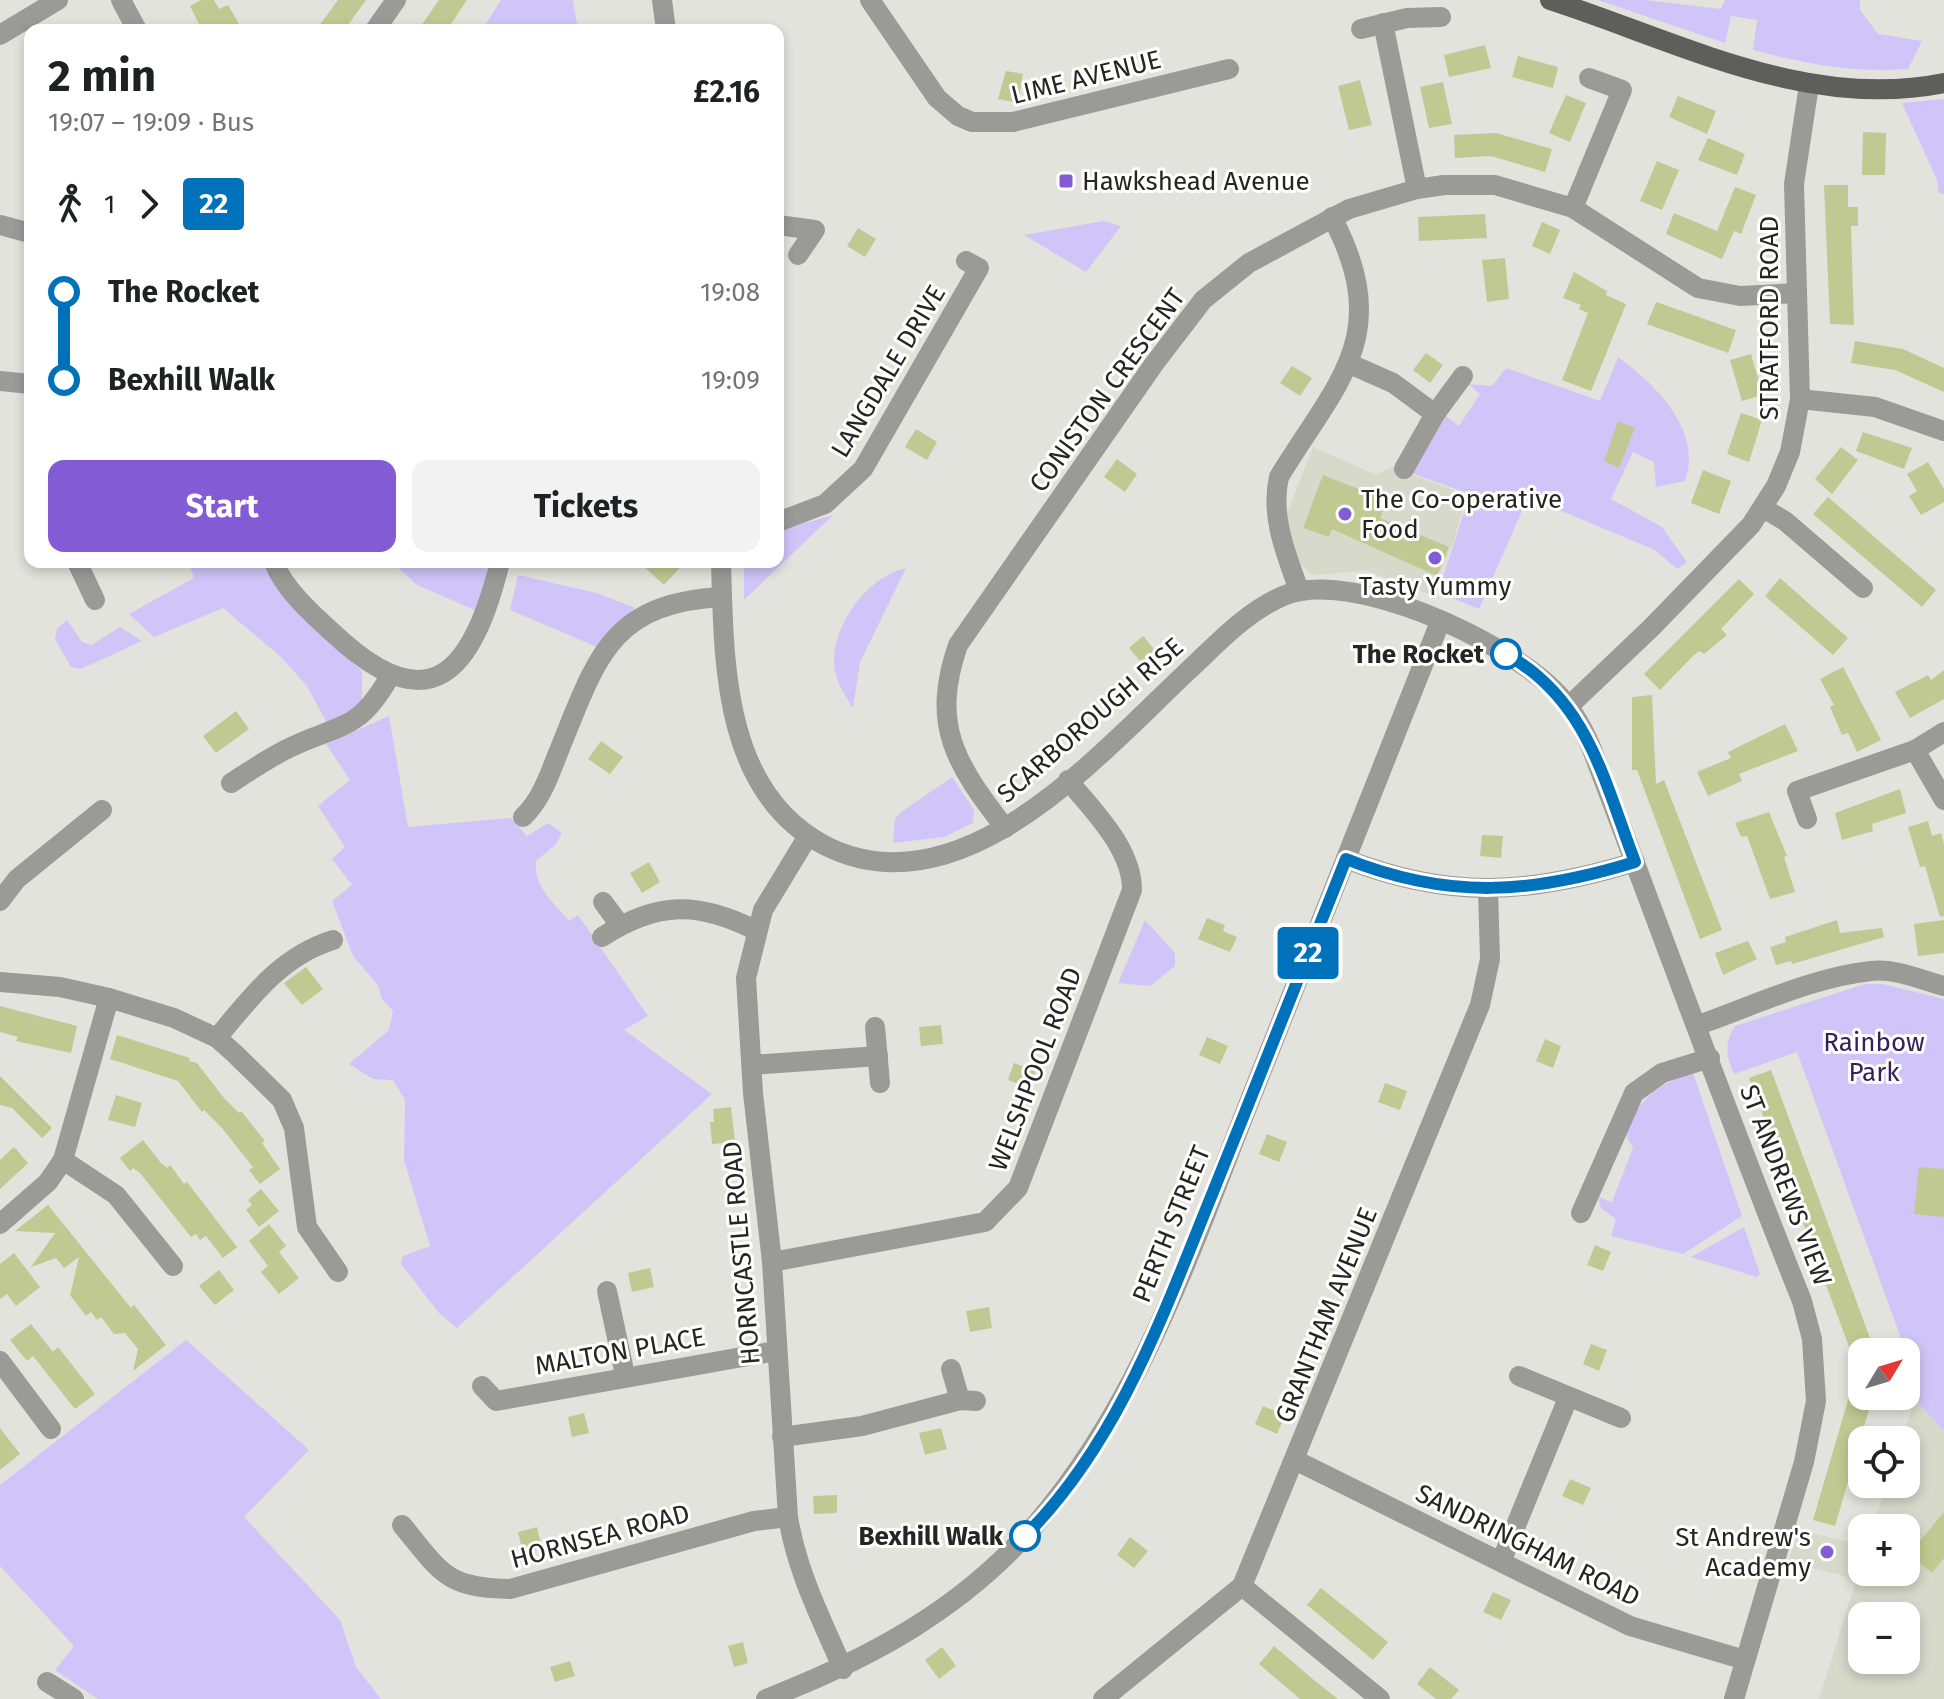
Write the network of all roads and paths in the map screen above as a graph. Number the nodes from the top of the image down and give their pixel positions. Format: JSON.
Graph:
{"nodes":[{"id":1,"x":58,"y":0,"type":"edge"},
{"id":2,"x":121,"y":0,"type":"edge"},
{"id":3,"x":396,"y":0,"type":"edge"},
{"id":4,"x":662,"y":0,"type":"edge"},
{"id":5,"x":870,"y":0,"type":"edge"},
{"id":6,"x":1550,"y":0,"type":"edge"},
{"id":7,"x":1441,"y":17,"type":"dead end"},
{"id":8,"x":1383,"y":23,"type":"junction"},
{"id":9,"x":134,"y":24,"type":"edge"},
{"id":10,"x":379,"y":24,"type":"edge"},
{"id":11,"x":665,"y":24,"type":"edge"},
{"id":12,"x":1361,"y":29,"type":"dead end"},
{"id":13,"x":0,"y":35,"type":"edge"},
{"id":14,"x":1229,"y":69,"type":"dead end"},
{"id":15,"x":1589,"y":78,"type":"dead end"},
{"id":16,"x":1944,"y":83,"type":"edge"},
{"id":17,"x":1809,"y":85,"type":"junction"},
{"id":18,"x":1417,"y":189,"type":"junction"},
{"id":19,"x":1573,"y":208,"type":"junction"},
{"id":20,"x":1332,"y":217,"type":"junction"},
{"id":21,"x":0,"y":225,"type":"edge"},
{"id":22,"x":784,"y":226,"type":"edge"},
{"id":23,"x":24,"y":231,"type":"edge"},
{"id":24,"x":798,"y":255,"type":"dead end"},
{"id":25,"x":966,"y":261,"type":"dead end"},
{"id":26,"x":1797,"y":293,"type":"junction"},
{"id":27,"x":1350,"y":364,"type":"junction"},
{"id":28,"x":1463,"y":376,"type":"dead end"},
{"id":29,"x":0,"y":381,"type":"edge"},
{"id":30,"x":24,"y":383,"type":"edge"},
{"id":31,"x":1800,"y":399,"type":"junction"},
{"id":32,"x":1435,"y":414,"type":"junction"},
{"id":33,"x":1944,"y":431,"type":"edge"},
{"id":34,"x":1404,"y":469,"type":"dead end"},
{"id":35,"x":1763,"y":508,"type":"junction"},
{"id":36,"x":784,"y":520,"type":"edge"},
{"id":37,"x":80,"y":568,"type":"edge"},
{"id":38,"x":277,"y":568,"type":"edge"},
{"id":39,"x":498,"y":568,"type":"edge"},
{"id":40,"x":721,"y":568,"type":"edge"},
{"id":41,"x":1863,"y":588,"type":"dead end"},
{"id":42,"x":1299,"y":590,"type":"junction"},
{"id":43,"x":722,"y":597,"type":"junction"},
{"id":44,"x":95,"y":600,"type":"dead end"},
{"id":45,"x":1440,"y":622,"type":"junction"},
{"id":46,"x":390,"y":676,"type":"junction"},
{"id":47,"x":1569,"y":706,"type":"junction"},
{"id":48,"x":1944,"y":732,"type":"edge"},
{"id":49,"x":1915,"y":750,"type":"junction"},
{"id":50,"x":1068,"y":780,"type":"junction"},
{"id":51,"x":231,"y":783,"type":"dead end"},
{"id":52,"x":1944,"y":800,"type":"edge"},
{"id":53,"x":102,"y":810,"type":"dead end"},
{"id":54,"x":523,"y":817,"type":"dead end"},
{"id":55,"x":1807,"y":819,"type":"dead end"},
{"id":56,"x":1005,"y":828,"type":"junction"},
{"id":57,"x":808,"y":836,"type":"junction"},
{"id":58,"x":1346,"y":859,"type":"junction"},
{"id":59,"x":1635,"y":862,"type":"junction"},
{"id":60,"x":1488,"y":890,"type":"junction"},
{"id":61,"x":0,"y":901,"type":"edge"},
{"id":62,"x":603,"y":902,"type":"dead end"},
{"id":63,"x":757,"y":931,"type":"junction"},
{"id":64,"x":333,"y":940,"type":"dead end"},
{"id":65,"x":0,"y":982,"type":"edge"},
{"id":66,"x":1944,"y":986,"type":"edge"},
{"id":67,"x":109,"y":998,"type":"junction"},
{"id":68,"x":1698,"y":1025,"type":"junction"},
{"id":69,"x":875,"y":1027,"type":"dead end"},
{"id":70,"x":217,"y":1038,"type":"junction"},
{"id":71,"x":878,"y":1056,"type":"junction"},
{"id":72,"x":1710,"y":1058,"type":"junction"},
{"id":73,"x":752,"y":1065,"type":"junction"},
{"id":74,"x":880,"y":1083,"type":"dead end"},
{"id":75,"x":63,"y":1160,"type":"junction"},
{"id":76,"x":1581,"y":1213,"type":"dead end"},
{"id":77,"x":0,"y":1224,"type":"edge"},
{"id":78,"x":772,"y":1262,"type":"junction"},
{"id":79,"x":173,"y":1266,"type":"dead end"},
{"id":80,"x":338,"y":1272,"type":"dead end"},
{"id":81,"x":607,"y":1291,"type":"dead end"},
{"id":82,"x":613,"y":1320,"type":"junction"},
{"id":83,"x":593,"y":1325,"type":"dead end"},
{"id":84,"x":776,"y":1351,"type":"junction"},
{"id":85,"x":0,"y":1361,"type":"edge"},
{"id":86,"x":951,"y":1369,"type":"dead end"},
{"id":87,"x":625,"y":1375,"type":"junction"},
{"id":88,"x":1519,"y":1376,"type":"dead end"},
{"id":89,"x":482,"y":1386,"type":"dead end"},
{"id":90,"x":1568,"y":1398,"type":"junction"},
{"id":91,"x":1621,"y":1418,"type":"dead end"},
{"id":92,"x":51,"y":1429,"type":"dead end"},
{"id":93,"x":782,"y":1437,"type":"junction"},
{"id":94,"x":1295,"y":1460,"type":"junction"},
{"id":95,"x":788,"y":1517,"type":"junction"},
{"id":96,"x":402,"y":1525,"type":"dead end"},
{"id":97,"x":1501,"y":1562,"type":"junction"},
{"id":98,"x":1242,"y":1586,"type":"junction"},
{"id":99,"x":1745,"y":1660,"type":"junction"},
{"id":100,"x":843,"y":1669,"type":"junction"},
{"id":101,"x":47,"y":1682,"type":"dead end"},
{"id":102,"x":74,"y":1699,"type":"edge"},
{"id":103,"x":766,"y":1699,"type":"edge"},
{"id":104,"x":1103,"y":1699,"type":"edge"},
{"id":105,"x":1380,"y":1699,"type":"edge"},
{"id":106,"x":1734,"y":1699,"type":"edge"}],
"edges":[{"from":1,"to":13,"type":"street"},
{"from":2,"to":9,"type":"street"},
{"from":3,"to":10,"type":"street"},
{"from":4,"to":11,"type":"street"},
{"from":5,"to":14,"type":"street","name":"LIME AVENUE"},
{"from":6,"to":17,"type":"main road"},
{"from":7,"to":8,"type":"street"},
{"from":8,"to":12,"type":"street"},
{"from":8,"to":18,"type":"street"},
{"from":15,"to":19,"type":"street"},
{"from":16,"to":17,"type":"main road"},
{"from":17,"to":26,"type":"street","name":"STRATFORD ROAD"},
{"from":18,"to":19,"type":"street","name":"CONISTON CRESCENT"},
{"from":18,"to":20,"type":"street","name":"CONISTON CRESCENT"},
{"from":19,"to":26,"type":"street","name":"CONISTON CRESCENT"},
{"from":20,"to":27,"type":"street"},
{"from":20,"to":56,"type":"street","name":"CONISTON CRESCENT"},
{"from":21,"to":23,"type":"street"},
{"from":22,"to":24,"type":"street"},
{"from":25,"to":36,"type":"street","name":"LANGDALE DRIVE"},
{"from":26,"to":31,"type":"street","name":"STRATFORD ROAD"},
{"from":27,"to":32,"type":"street"},
{"from":27,"to":42,"type":"street"},
{"from":28,"to":32,"type":"street"},
{"from":29,"to":30,"type":"street"},
{"from":31,"to":33,"type":"street"},
{"from":31,"to":35,"type":"street","name":"STRATFORD ROAD"},
{"from":32,"to":34,"type":"street"},
{"from":35,"to":41,"type":"street"},
{"from":35,"to":47,"type":"street","name":"STRATFORD ROAD"},
{"from":37,"to":44,"type":"street"},
{"from":38,"to":46,"type":"street"},
{"from":39,"to":46,"type":"street"},
{"from":40,"to":43,"type":"street","name":"SCARBOROUGH RISE"},
{"from":42,"to":45,"type":"street","name":"SCARBOROUGH RISE"},
{"from":42,"to":50,"type":"street","name":"SCARBOROUGH RISE"},
{"from":43,"to":54,"type":"street"},
{"from":43,"to":57,"type":"street","name":"SCARBOROUGH RISE"},
{"from":45,"to":47,"type":"street","name":"SCARBOROUGH RISE"},
{"from":45,"to":58,"type":"street","name":"PERTH STREET"},
{"from":46,"to":51,"type":"street"},
{"from":47,"to":59,"type":"street","name":"ST ANDREWS VIEW"},
{"from":48,"to":49,"type":"street"},
{"from":49,"to":52,"type":"street"},
{"from":49,"to":55,"type":"street"},
{"from":50,"to":56,"type":"street","name":"SCARBOROUGH RISE"},
{"from":50,"to":78,"type":"street","name":"WELSHPOOL ROAD"},
{"from":53,"to":61,"type":"street"},
{"from":56,"to":57,"type":"street","name":"SCARBOROUGH RISE"},
{"from":57,"to":63,"type":"street","name":"HORNCASTLE ROAD"},
{"from":58,"to":60,"type":"street"},
{"from":58,"to":100,"type":"street","name":"PERTH STREET"},
{"from":59,"to":60,"type":"street"},
{"from":59,"to":68,"type":"street","name":"ST ANDREWS VIEW"},
{"from":60,"to":94,"type":"street","name":"GRANTHAM AVENUE"},
{"from":62,"to":63,"type":"street"},
{"from":63,"to":73,"type":"street","name":"HORNCASTLE ROAD"},
{"from":64,"to":70,"type":"street"},
{"from":65,"to":67,"type":"street"},
{"from":66,"to":68,"type":"street"},
{"from":67,"to":70,"type":"street"},
{"from":67,"to":75,"type":"street"},
{"from":68,"to":72,"type":"street","name":"ST ANDREWS VIEW"},
{"from":69,"to":71,"type":"street"},
{"from":70,"to":80,"type":"street"},
{"from":71,"to":73,"type":"street"},
{"from":71,"to":74,"type":"street"},
{"from":72,"to":76,"type":"street"},
{"from":72,"to":99,"type":"street","name":"ST ANDREWS VIEW"},
{"from":73,"to":78,"type":"street","name":"HORNCASTLE ROAD"},
{"from":75,"to":77,"type":"street"},
{"from":75,"to":79,"type":"street"},
{"from":78,"to":84,"type":"street","name":"HORNCASTLE ROAD"},
{"from":81,"to":82,"type":"street"},
{"from":82,"to":83,"type":"street"},
{"from":82,"to":87,"type":"street"},
{"from":84,"to":87,"type":"street","name":"MALTON PLACE"},
{"from":84,"to":93,"type":"street","name":"HORNCASTLE ROAD"},
{"from":85,"to":92,"type":"street"},
{"from":86,"to":93,"type":"street"},
{"from":87,"to":89,"type":"street","name":"MALTON PLACE"},
{"from":88,"to":90,"type":"street"},
{"from":90,"to":91,"type":"street"},
{"from":90,"to":97,"type":"street"},
{"from":93,"to":95,"type":"street","name":"HORNCASTLE ROAD"},
{"from":94,"to":97,"type":"street","name":"SANDRINGHAM ROAD"},
{"from":94,"to":98,"type":"street","name":"GRANTHAM AVENUE"},
{"from":95,"to":96,"type":"street","name":"HORNSEA ROAD"},
{"from":95,"to":100,"type":"street","name":"HORNCASTLE ROAD"},
{"from":97,"to":99,"type":"street","name":"SANDRINGHAM ROAD"},
{"from":98,"to":104,"type":"street","name":"GRANTHAM AVENUE"},
{"from":98,"to":105,"type":"street"},
{"from":99,"to":106,"type":"street","name":"ST ANDREWS VIEW"},
{"from":100,"to":103,"type":"street","name":"PERTH STREET"},
{"from":101,"to":102,"type":"street"}]}
